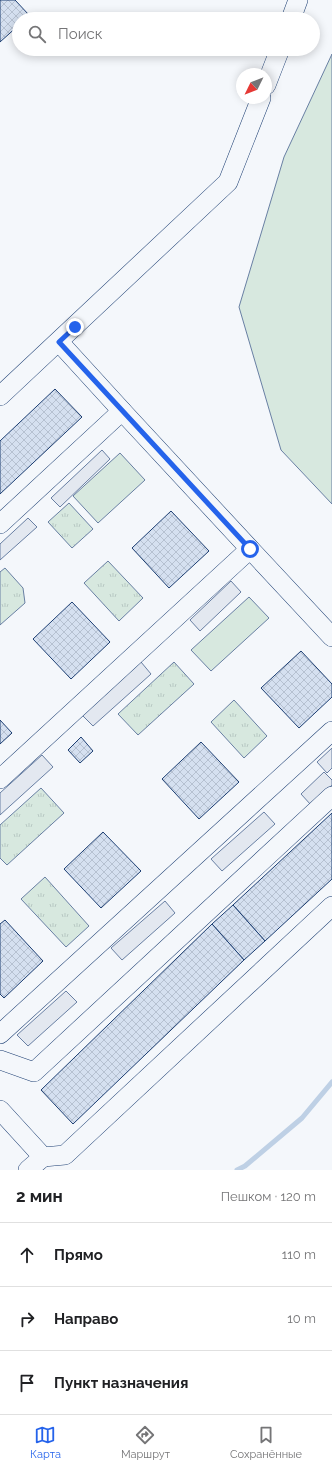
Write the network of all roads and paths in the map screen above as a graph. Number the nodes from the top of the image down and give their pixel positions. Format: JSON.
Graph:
{"nodes":[{"id":1,"x":298,"y":0,"type":"edge"},
{"id":2,"x":294,"y":12,"type":"edge"},
{"id":3,"x":277,"y":56,"type":"edge"},
{"id":4,"x":272,"y":70,"type":"edge"},
{"id":5,"x":259,"y":104,"type":"edge"},
{"id":6,"x":59,"y":342,"type":"junction"},
{"id":7,"x":0,"y":396,"type":"edge"},
{"id":8,"x":122,"y":411,"type":"junction"},
{"id":9,"x":0,"y":524,"type":"edge"},
{"id":10,"x":250,"y":549,"type":"junction"},
{"id":11,"x":332,"y":637,"type":"edge"},
{"id":12,"x":332,"y":730,"type":"edge"},
{"id":13,"x":0,"y":779,"type":"edge"},
{"id":14,"x":332,"y":796,"type":"edge"},
{"id":15,"x":332,"y":906,"type":"edge"},
{"id":16,"x":0,"y":1034,"type":"edge"},
{"id":17,"x":0,"y":1060,"type":"edge"},
{"id":18,"x":0,"y":1110,"type":"edge"},
{"id":19,"x":43,"y":1157,"type":"junction"},
{"id":20,"x":28,"y":1170,"type":"edge"}],
"edges":[{"from":1,"to":2,"type":"lane"},
{"from":3,"to":4,"type":"lane"},
{"from":5,"to":6,"type":"lane"},
{"from":6,"to":7,"type":"lane"},
{"from":6,"to":8,"type":"lane"},
{"from":8,"to":9,"type":"lane"},
{"from":8,"to":10,"type":"lane"},
{"from":10,"to":11,"type":"lane"},
{"from":10,"to":13,"type":"lane"},
{"from":12,"to":16,"type":"lane"},
{"from":14,"to":17,"type":"lane"},
{"from":15,"to":19,"type":"lane"},
{"from":18,"to":19,"type":"lane"},
{"from":19,"to":20,"type":"lane"}]}
